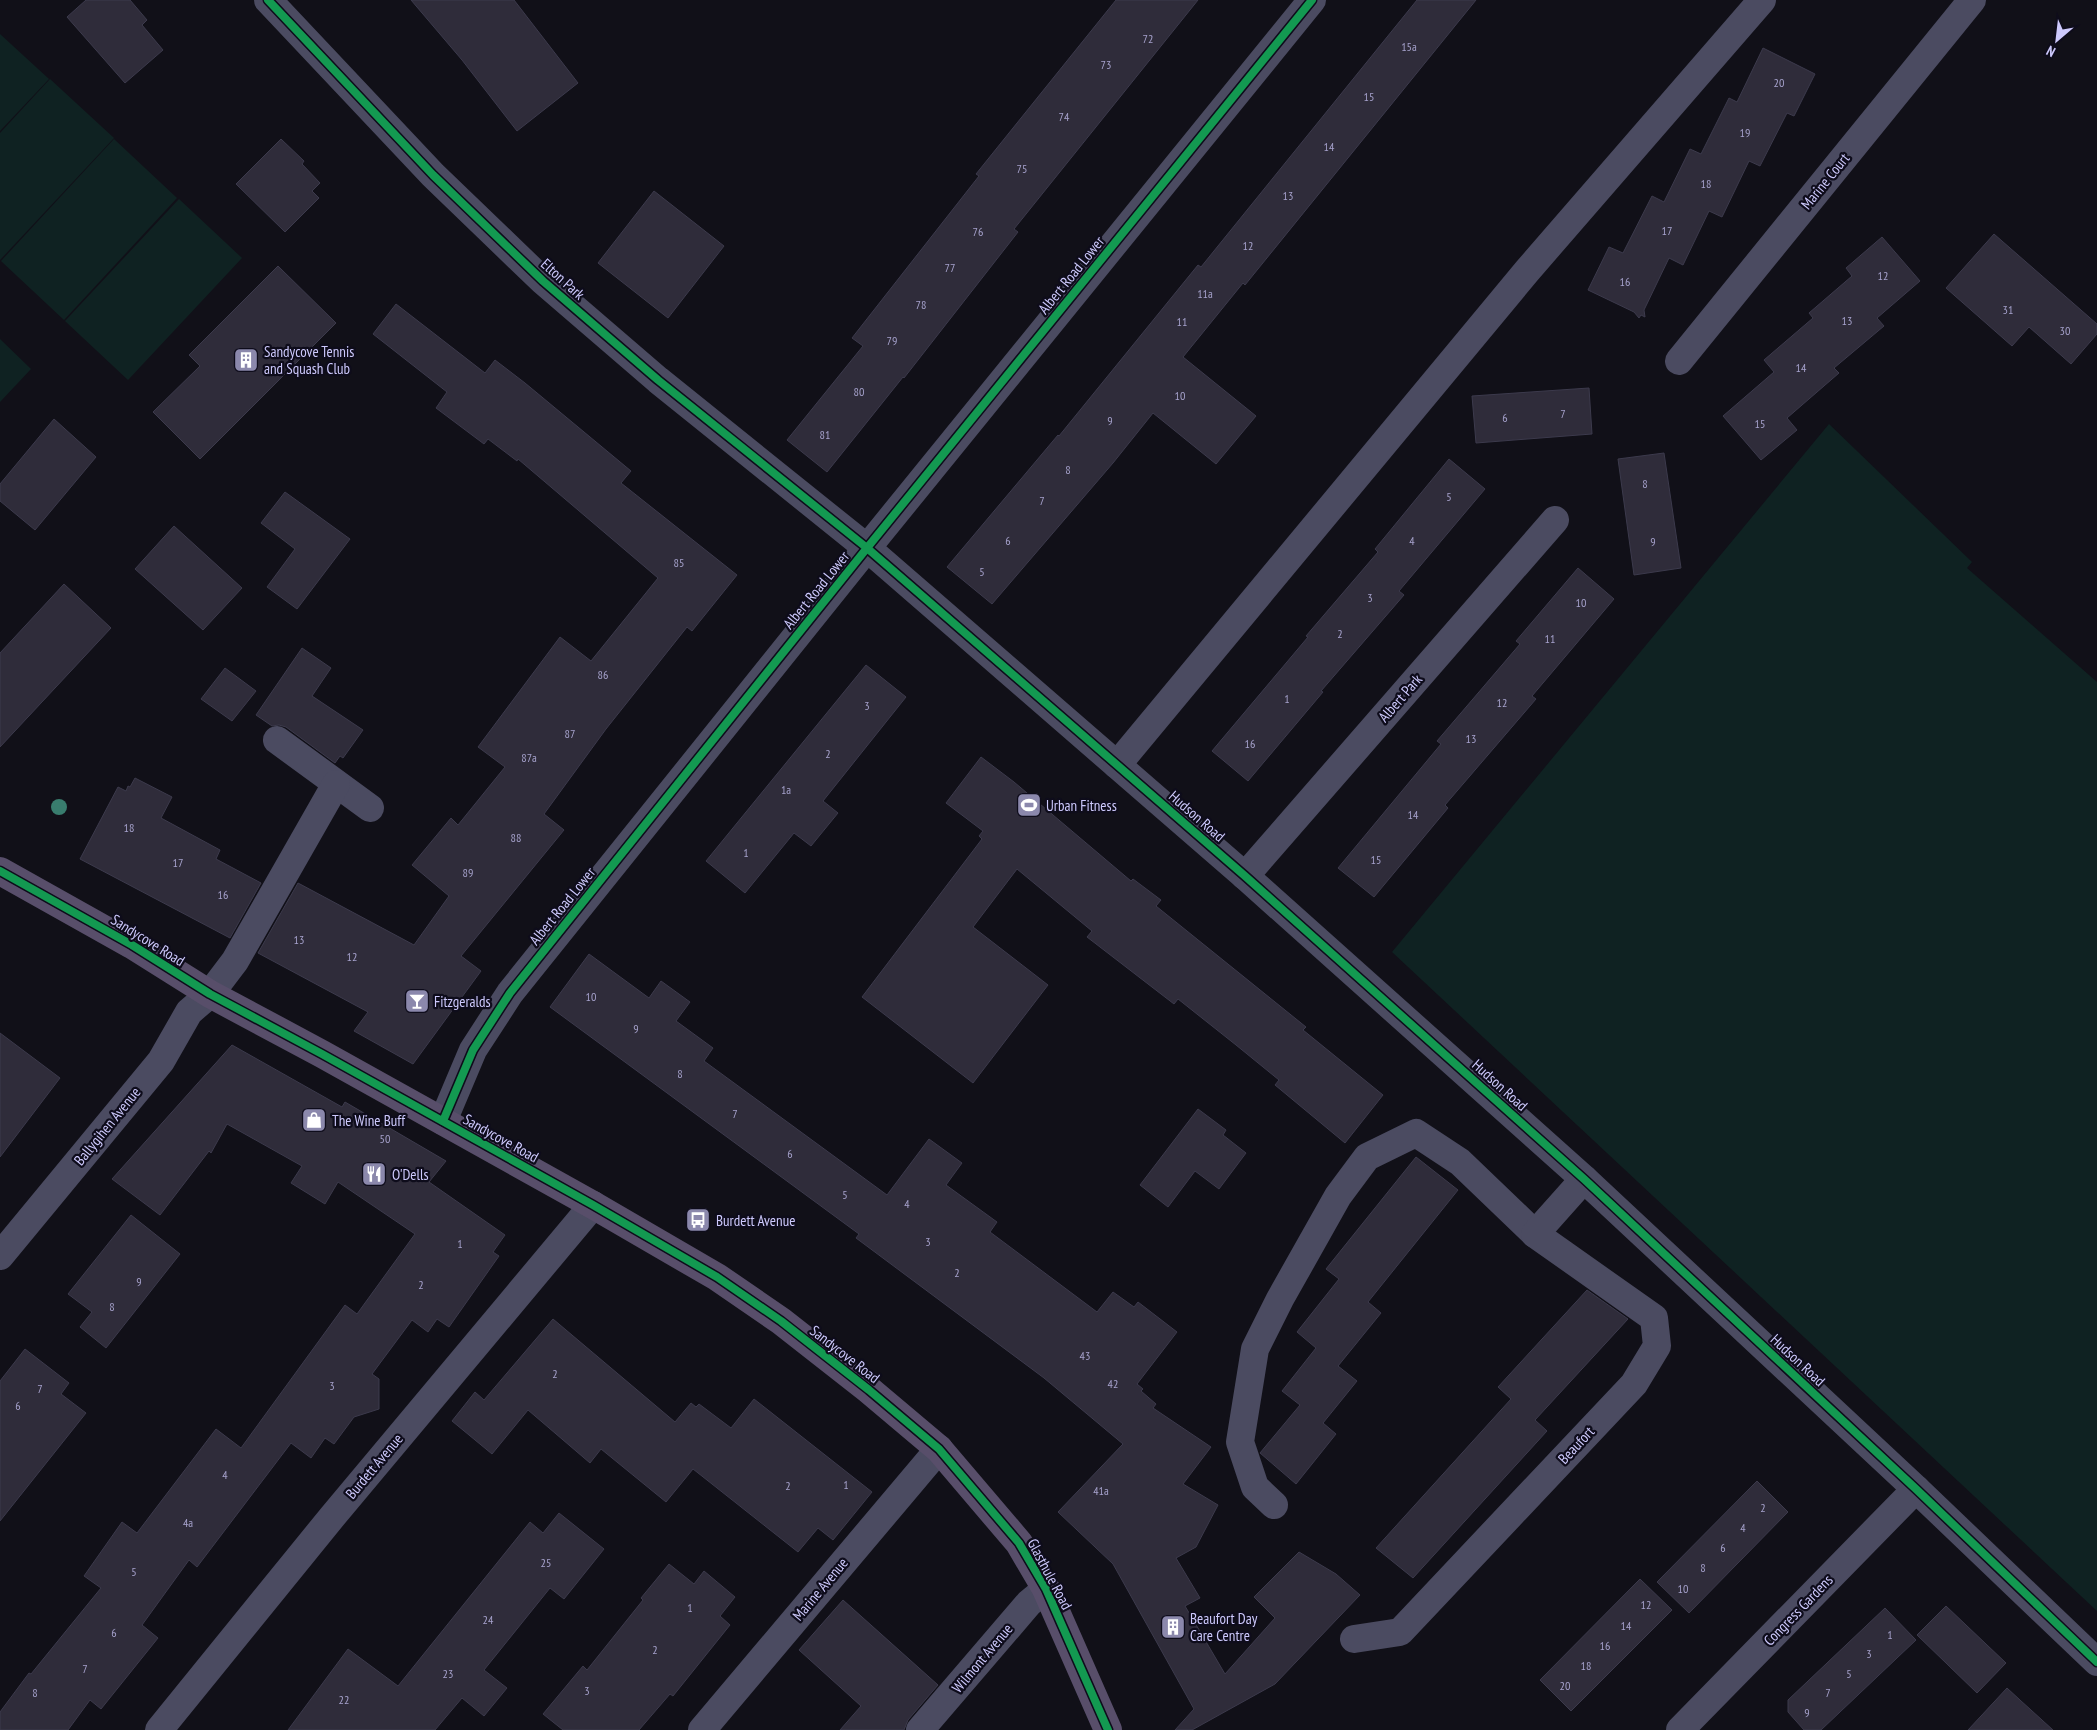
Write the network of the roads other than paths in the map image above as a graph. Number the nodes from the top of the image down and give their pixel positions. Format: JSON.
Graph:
{"nodes":[{"id":1,"x":268,"y":0,"type":"edge"},
{"id":2,"x":1312,"y":0,"type":"edge"},
{"id":3,"x":1762,"y":0,"type":"edge"},
{"id":4,"x":1972,"y":0,"type":"edge"},
{"id":5,"x":1679,"y":361,"type":"dead end"},
{"id":6,"x":1555,"y":520,"type":"dead end"},
{"id":7,"x":867,"y":548,"type":"junction"},
{"id":8,"x":277,"y":740,"type":"dead end"},
{"id":9,"x":1117,"y":765,"type":"junction"},
{"id":10,"x":336,"y":784,"type":"junction"},
{"id":11,"x":370,"y":808,"type":"dead end"},
{"id":12,"x":0,"y":870,"type":"edge"},
{"id":13,"x":1245,"y":876,"type":"junction"},
{"id":14,"x":210,"y":994,"type":"junction"},
{"id":15,"x":442,"y":1120,"type":"junction"},
{"id":16,"x":1584,"y":1179,"type":"junction"},
{"id":17,"x":593,"y":1205,"type":"junction"},
{"id":18,"x":1535,"y":1234,"type":"junction"},
{"id":19,"x":0,"y":1256,"type":"edge"},
{"id":20,"x":939,"y":1449,"type":"junction"},
{"id":21,"x":1916,"y":1489,"type":"junction"},
{"id":22,"x":1274,"y":1505,"type":"dead end"},
{"id":23,"x":1046,"y":1589,"type":"junction"},
{"id":24,"x":1354,"y":1639,"type":"dead end"},
{"id":25,"x":2097,"y":1662,"type":"edge"},
{"id":26,"x":159,"y":1730,"type":"edge"},
{"id":27,"x":702,"y":1730,"type":"edge"},
{"id":28,"x":920,"y":1730,"type":"edge"},
{"id":29,"x":1108,"y":1730,"type":"edge"},
{"id":30,"x":1680,"y":1730,"type":"edge"}],
"edges":[{"from":1,"to":7,"type":"street","name":"Elton Park"},
{"from":2,"to":7,"type":"street","name":"Albert Road Lower"},
{"from":3,"to":9,"type":"street"},
{"from":4,"to":5,"type":"street","name":"Marine Court"},
{"from":6,"to":13,"type":"street","name":"Albert Park"},
{"from":7,"to":9,"type":"street","name":"Hudson Road"},
{"from":7,"to":15,"type":"street","name":"Albert Road Lower"},
{"from":8,"to":10,"type":"street"},
{"from":9,"to":13,"type":"street","name":"Hudson Road"},
{"from":10,"to":11,"type":"street"},
{"from":10,"to":14,"type":"street","name":"Ballygihen Avenue"},
{"from":12,"to":14,"type":"main road","name":"Sandycove Road"},
{"from":13,"to":16,"type":"street","name":"Hudson Road"},
{"from":14,"to":15,"type":"main road","name":"Sandycove Road"},
{"from":14,"to":19,"type":"street","name":"Ballygihen Avenue"},
{"from":15,"to":17,"type":"main road","name":"Sandycove Road"},
{"from":16,"to":18,"type":"street"},
{"from":16,"to":21,"type":"street","name":"Hudson Road"},
{"from":17,"to":20,"type":"main road","name":"Sandycove Road"},
{"from":17,"to":26,"type":"street","name":"Burdett Avenue"},
{"from":18,"to":22,"type":"street","name":"Beaufort"},
{"from":18,"to":24,"type":"street","name":"Beaufort"},
{"from":20,"to":23,"type":"main road","name":"Glasthule Road"},
{"from":20,"to":27,"type":"street","name":"Marine Avenue"},
{"from":21,"to":25,"type":"street","name":"Hudson Road"},
{"from":21,"to":30,"type":"street","name":"Congress Gardens"},
{"from":23,"to":28,"type":"street","name":"Wilmont Avenue"},
{"from":23,"to":29,"type":"main road","name":"Glasthule Road"}]}
